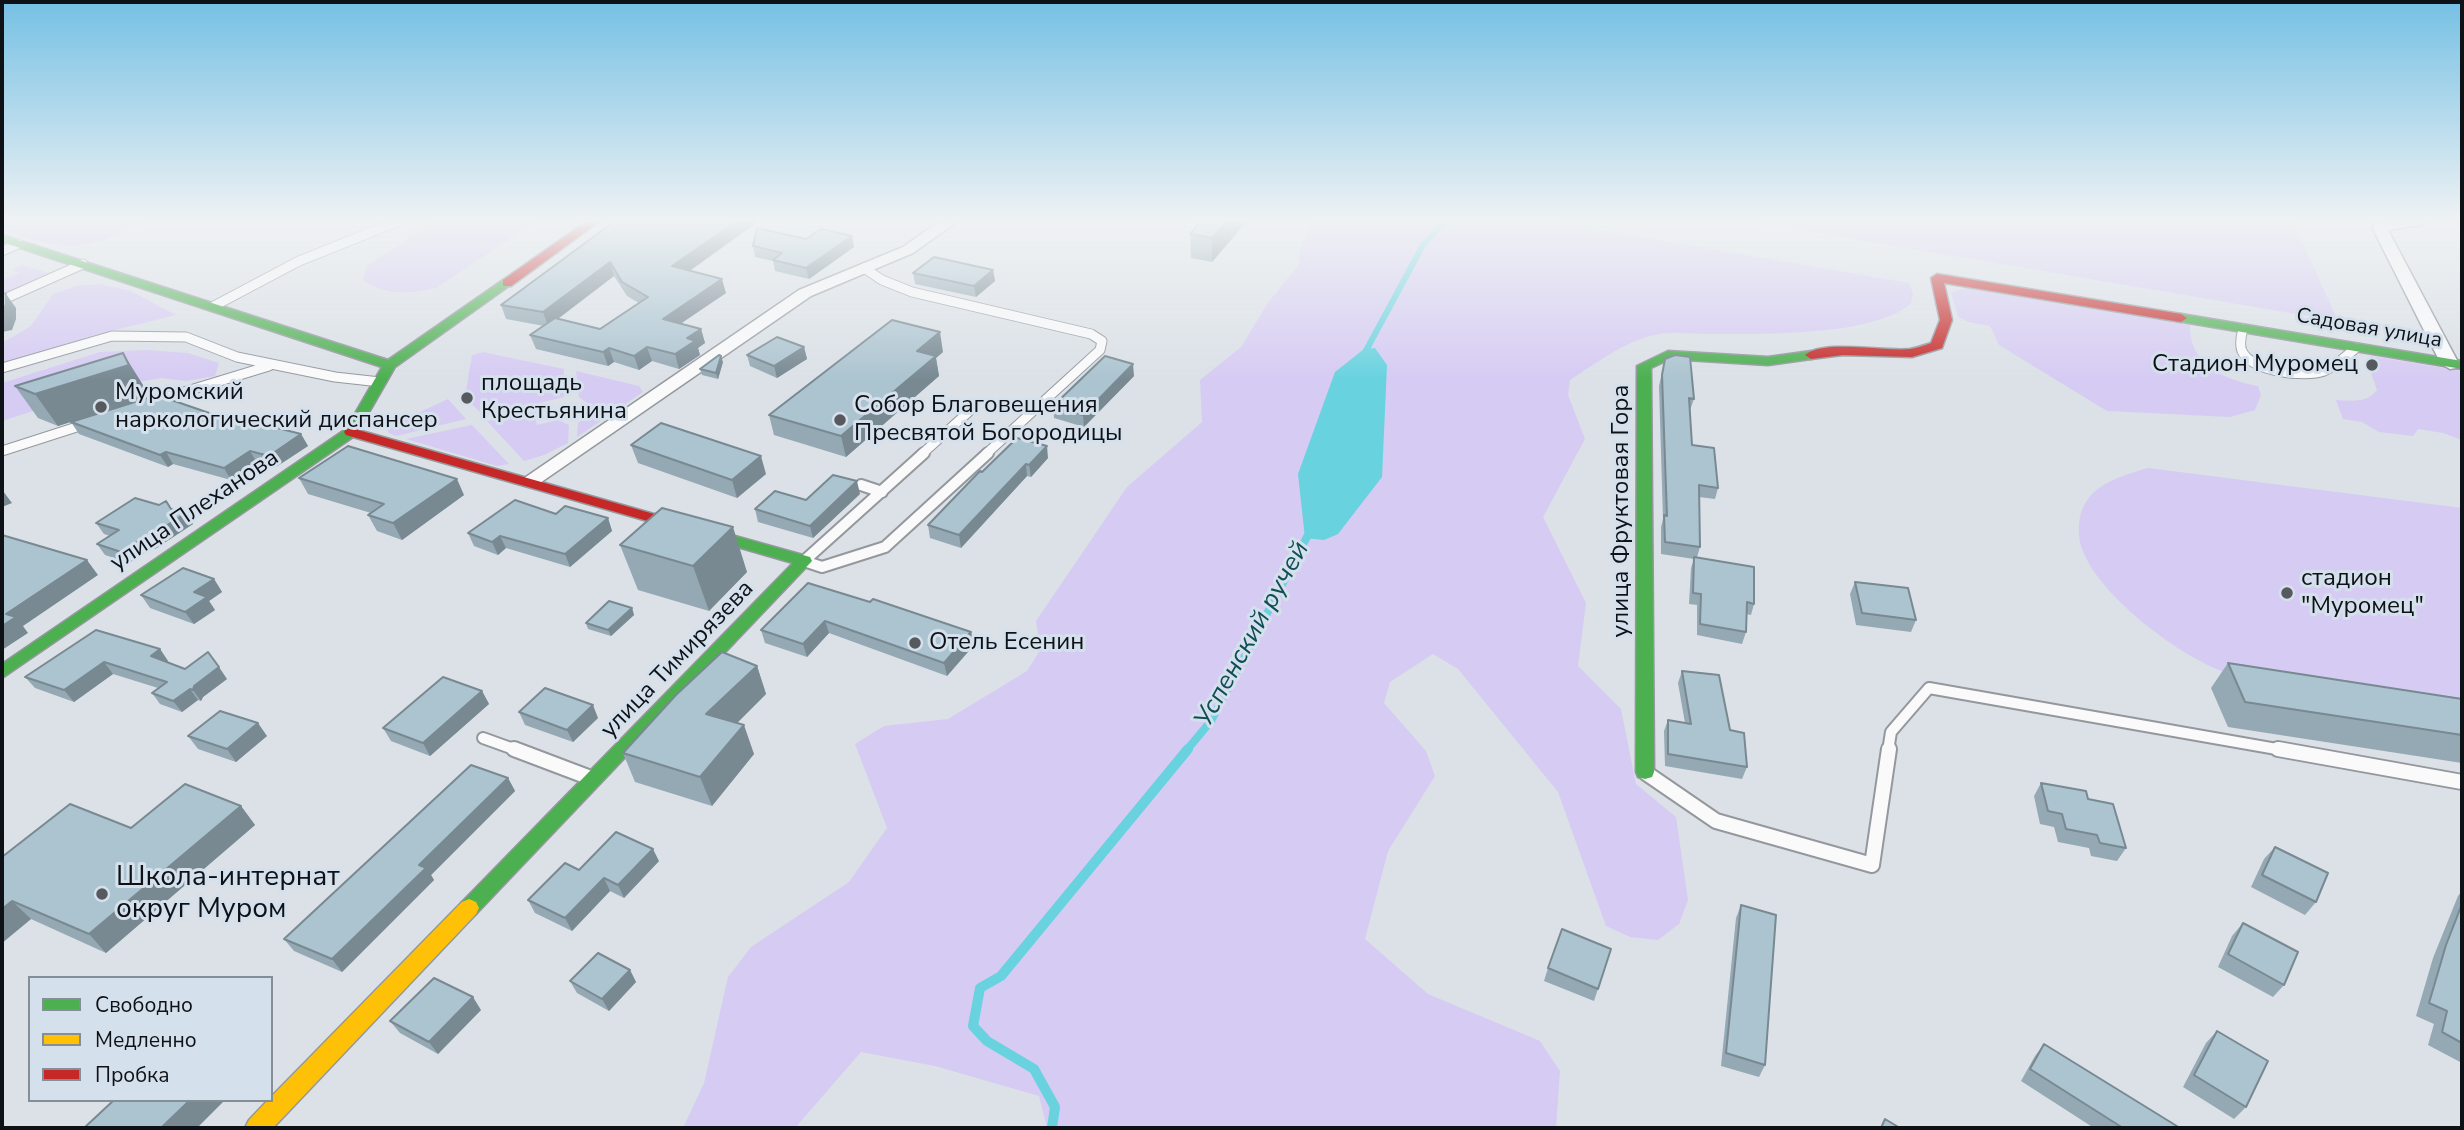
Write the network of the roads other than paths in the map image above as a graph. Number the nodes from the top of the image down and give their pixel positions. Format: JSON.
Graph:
{"nodes":[{"id":1,"x":62,"y":274,"type":"edge"},
{"id":2,"x":113,"y":274,"type":"edge"},
{"id":3,"x":275,"y":274,"type":"edge"},
{"id":4,"x":522,"y":274,"type":"edge"},
{"id":5,"x":850,"y":274,"type":"edge"},
{"id":6,"x":873,"y":274,"type":"edge"},
{"id":7,"x":2405,"y":274,"type":"edge"},
{"id":8,"x":1937,"y":278,"type":"joint"},
{"id":9,"x":2,"y":300,"type":"edge"},
{"id":10,"x":214,"y":306,"type":"junction"},
{"id":11,"x":2243,"y":329,"type":"junction"},
{"id":12,"x":2356,"y":348,"type":"junction"},
{"id":13,"x":273,"y":365,"type":"junction"},
{"id":14,"x":390,"y":365,"type":"junction"},
{"id":15,"x":2456,"y":365,"type":"edge"},
{"id":16,"x":2,"y":368,"type":"edge"},
{"id":17,"x":380,"y":383,"type":"junction"},
{"id":18,"x":139,"y":406,"type":"edge"},
{"id":19,"x":974,"y":407,"type":"dead end"},
{"id":20,"x":102,"y":418,"type":"edge"},
{"id":21,"x":351,"y":432,"type":"junction"},
{"id":22,"x":2,"y":451,"type":"edge"},
{"id":23,"x":530,"y":481,"type":"junction"},
{"id":24,"x":861,"y":485,"type":"dead end"},
{"id":25,"x":882,"y":492,"type":"junction"},
{"id":26,"x":804,"y":561,"type":"junction"},
{"id":27,"x":2,"y":672,"type":"edge"},
{"id":28,"x":483,"y":738,"type":"dead end"},
{"id":29,"x":1645,"y":772,"type":"joint"},
{"id":30,"x":594,"y":780,"type":"junction"},
{"id":31,"x":2462,"y":782,"type":"edge"},
{"id":32,"x":257,"y":1128,"type":"edge"}],
"edges":[{"from":1,"to":9,"type":"lane"},
{"from":2,"to":10,"type":"street"},
{"from":3,"to":10,"type":"lane"},
{"from":4,"to":14,"type":"street"},
{"from":5,"to":23,"type":"street"},
{"from":6,"to":26,"type":"lane"},
{"from":7,"to":15,"type":"street"},
{"from":8,"to":11,"type":"street","name":"Садовая улица"},
{"from":8,"to":29,"type":"street","name":"улица Фруктовая Гора"},
{"from":10,"to":14,"type":"street"},
{"from":11,"to":12,"type":"street","name":"Садовая улица"},
{"from":11,"to":12,"type":"lane"},
{"from":12,"to":15,"type":"street","name":"Садовая улица"},
{"from":13,"to":16,"type":"lane"},
{"from":13,"to":17,"type":"lane"},
{"from":13,"to":18,"type":"lane"},
{"from":14,"to":17,"type":"street","name":"улица Плеханова"},
{"from":17,"to":21,"type":"street","name":"улица Плеханова"},
{"from":19,"to":25,"type":"lane"},
{"from":20,"to":22,"type":"lane"},
{"from":21,"to":23,"type":"street","name":"улица Тимирязева"},
{"from":21,"to":27,"type":"street","name":"улица Плеханова"},
{"from":23,"to":26,"type":"street","name":"улица Тимирязева"},
{"from":24,"to":25,"type":"lane"},
{"from":25,"to":26,"type":"lane"},
{"from":26,"to":30,"type":"street","name":"улица Тимирязева"},
{"from":28,"to":30,"type":"lane"},
{"from":29,"to":31,"type":"lane"},
{"from":30,"to":32,"type":"street","name":"улица Тимирязева"}]}
